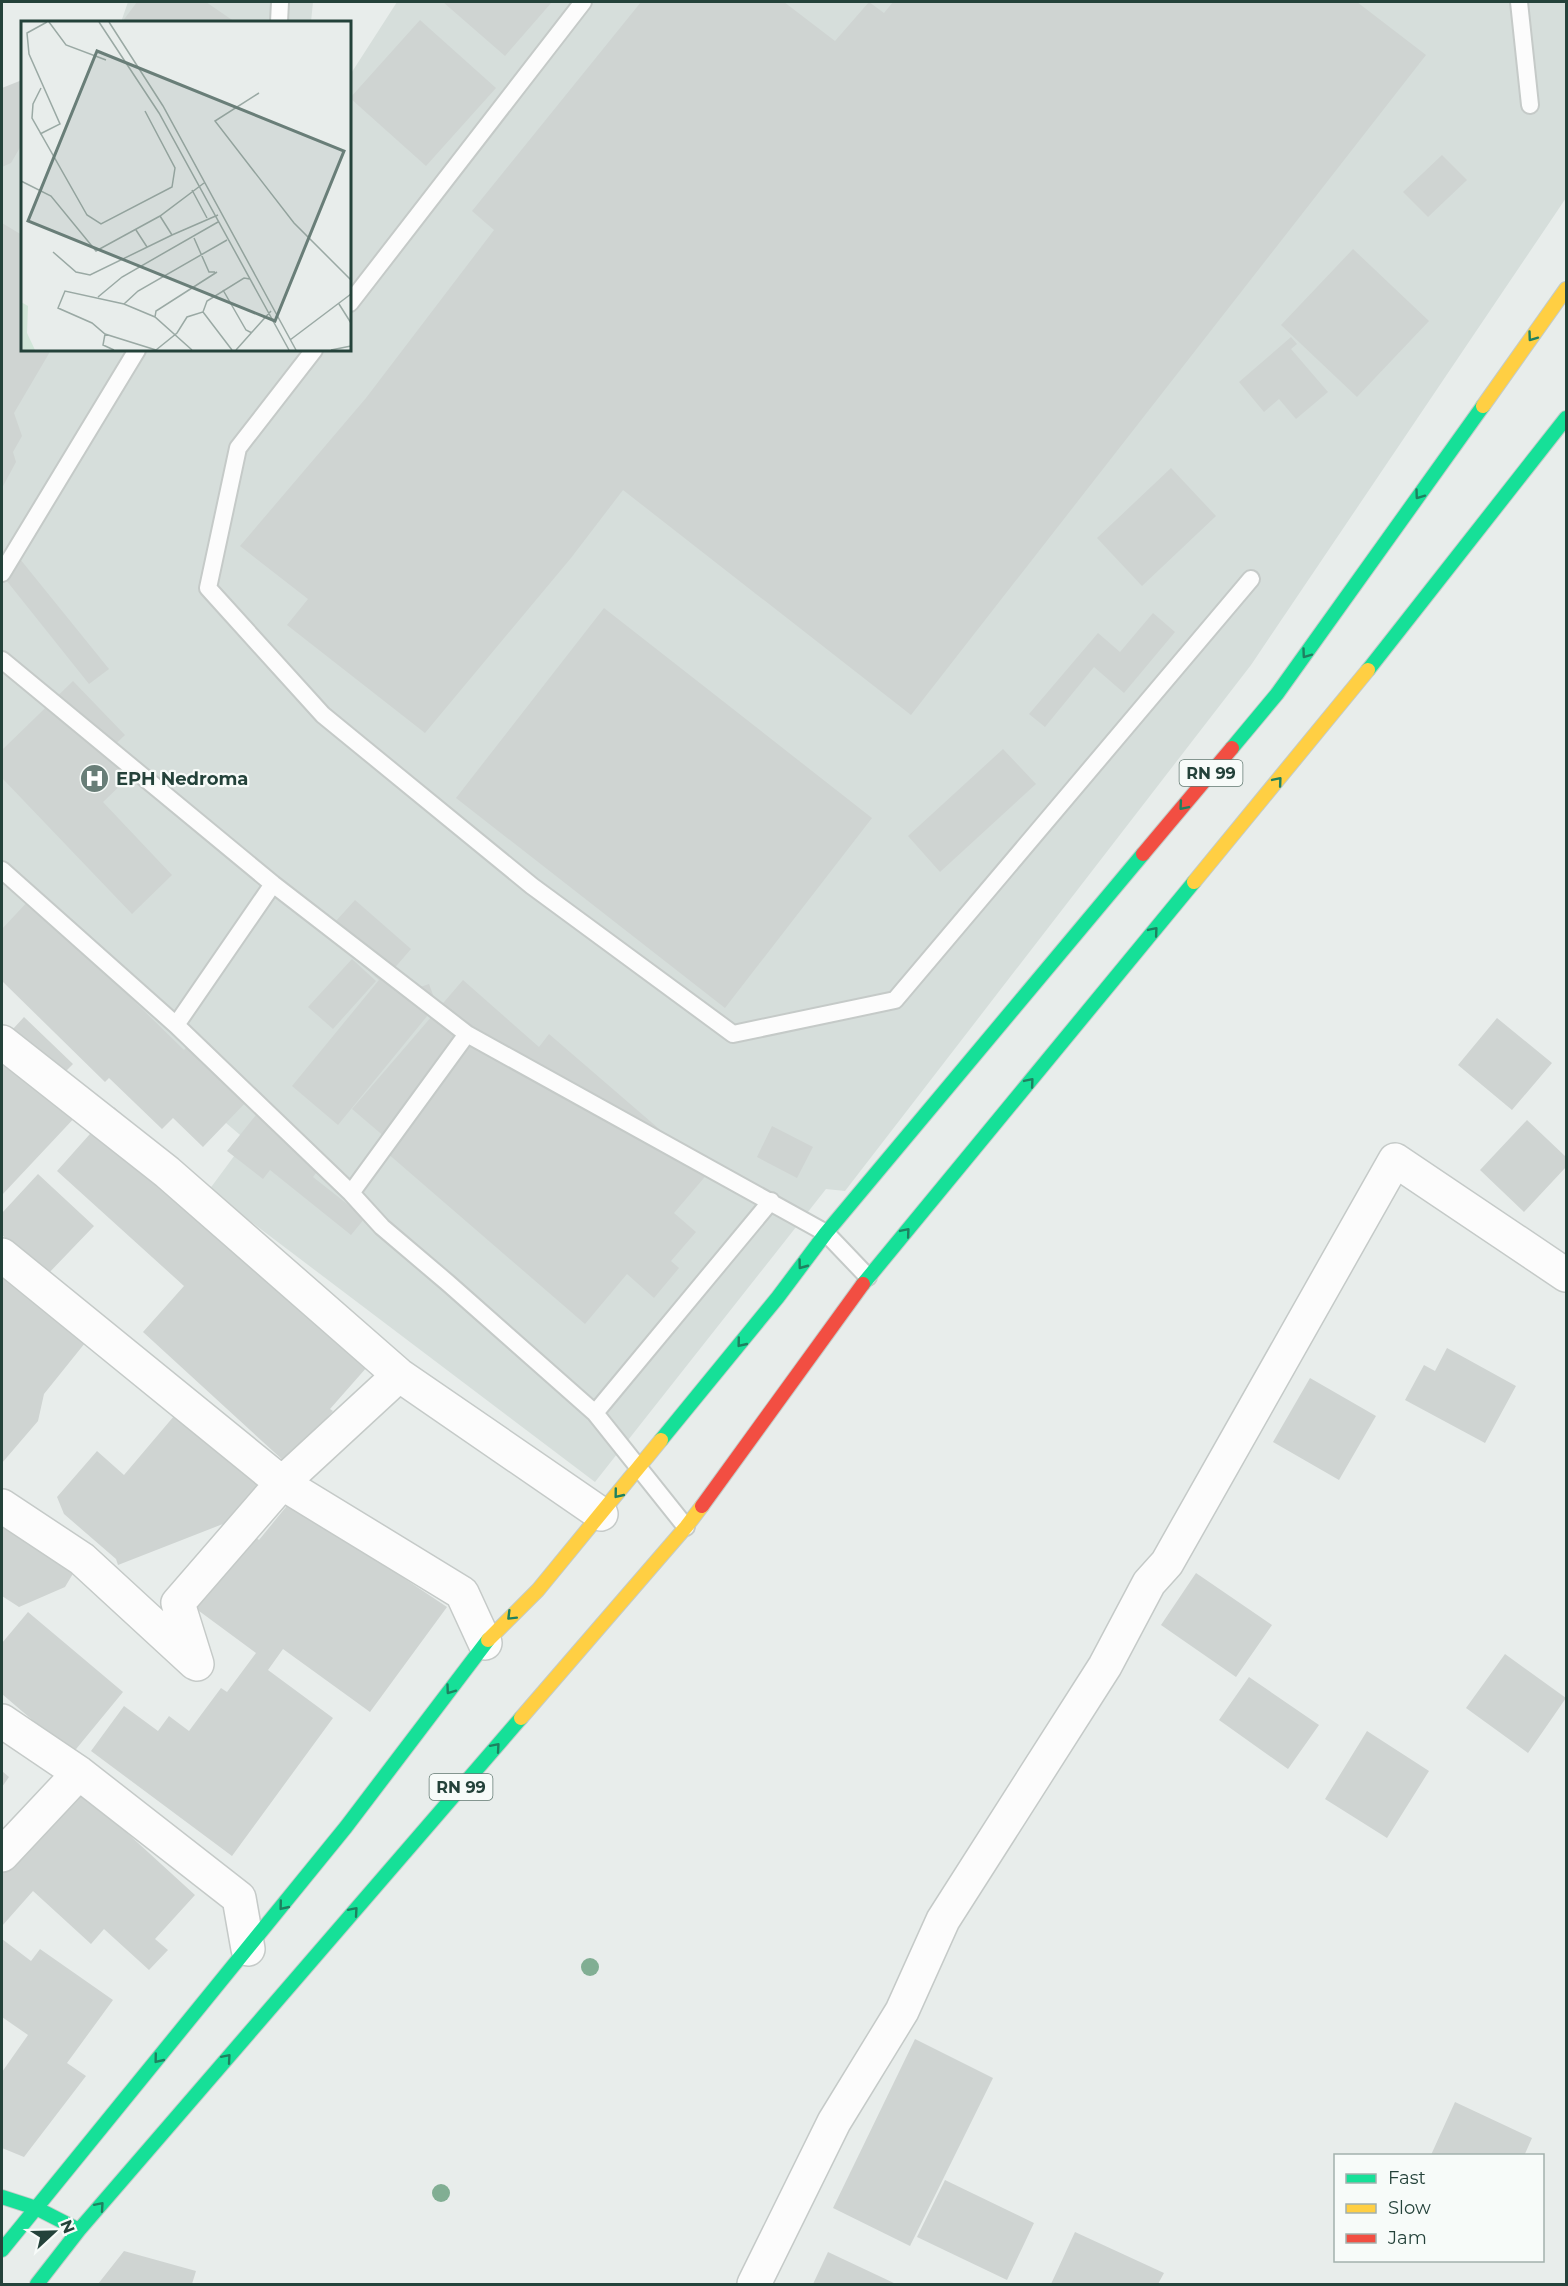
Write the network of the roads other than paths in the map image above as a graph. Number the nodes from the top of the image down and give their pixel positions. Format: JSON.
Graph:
{"nodes":[{"id":1,"x":280,"y":2,"type":"edge"},
{"id":2,"x":583,"y":2,"type":"edge"},
{"id":3,"x":1519,"y":2,"type":"edge"},
{"id":4,"x":279,"y":21,"type":"edge"},
{"id":5,"x":1530,"y":105,"type":"dead end"},
{"id":6,"x":1566,"y":289,"type":"edge"},
{"id":7,"x":351,"y":302,"type":"edge"},
{"id":8,"x":136,"y":351,"type":"edge"},
{"id":9,"x":313,"y":351,"type":"edge"},
{"id":10,"x":1566,"y":418,"type":"edge"},
{"id":11,"x":2,"y":573,"type":"edge"},
{"id":12,"x":1251,"y":579,"type":"dead end"},
{"id":13,"x":2,"y":660,"type":"edge"},
{"id":14,"x":2,"y":870,"type":"edge"},
{"id":15,"x":273,"y":884,"type":"junction"},
{"id":16,"x":176,"y":1025,"type":"junction"},
{"id":17,"x":467,"y":1034,"type":"junction"},
{"id":18,"x":2,"y":1042,"type":"edge"},
{"id":19,"x":351,"y":1193,"type":"junction"},
{"id":20,"x":771,"y":1201,"type":"junction"},
{"id":21,"x":826,"y":1233,"type":"junction"},
{"id":22,"x":2,"y":1255,"type":"edge"},
{"id":23,"x":1566,"y":1275,"type":"edge"},
{"id":24,"x":868,"y":1277,"type":"junction"},
{"id":25,"x":399,"y":1375,"type":"junction"},
{"id":26,"x":595,"y":1413,"type":"junction"},
{"id":27,"x":640,"y":1467,"type":"junction"},
{"id":28,"x":282,"y":1483,"type":"junction"},
{"id":29,"x":2,"y":1506,"type":"edge"},
{"id":30,"x":601,"y":1514,"type":"junction"},
{"id":31,"x":686,"y":1527,"type":"junction"},
{"id":32,"x":485,"y":1643,"type":"junction"},
{"id":33,"x":2,"y":1721,"type":"edge"},
{"id":34,"x":79,"y":1773,"type":"junction"},
{"id":35,"x":2,"y":1855,"type":"edge"},
{"id":36,"x":248,"y":1949,"type":"junction"},
{"id":37,"x":2,"y":2197,"type":"edge"},
{"id":38,"x":36,"y":2208,"type":"junction"},
{"id":39,"x":79,"y":2230,"type":"junction"},
{"id":40,"x":2,"y":2250,"type":"edge"},
{"id":41,"x":37,"y":2284,"type":"edge"},
{"id":42,"x":754,"y":2284,"type":"edge"}],
"edges":[{"from":1,"to":4,"type":"lane"},
{"from":2,"to":7,"type":"lane"},
{"from":3,"to":5,"type":"lane"},
{"from":6,"to":21,"type":"main road","number":"RN 99","one_way":true},
{"from":8,"to":11,"type":"lane"},
{"from":9,"to":12,"type":"lane"},
{"from":24,"to":10,"type":"main road","number":"RN 99","one_way":true},
{"from":13,"to":15,"type":"lane"},
{"from":14,"to":16,"type":"lane"},
{"from":15,"to":16,"type":"lane"},
{"from":15,"to":17,"type":"lane"},
{"from":16,"to":19,"type":"lane"},
{"from":17,"to":19,"type":"lane"},
{"from":17,"to":20,"type":"lane"},
{"from":18,"to":25,"type":"street"},
{"from":19,"to":26,"type":"lane"},
{"from":20,"to":21,"type":"lane"},
{"from":20,"to":26,"type":"lane"},
{"from":21,"to":24,"type":"lane"},
{"from":21,"to":27,"type":"main road","number":"RN 99","one_way":true},
{"from":22,"to":28,"type":"street"},
{"from":23,"to":42,"type":"street"},
{"from":24,"to":31,"type":"main road","number":"RN 99"},
{"from":25,"to":28,"type":"street"},
{"from":25,"to":30,"type":"street"},
{"from":26,"to":27,"type":"lane"},
{"from":27,"to":30,"type":"main road","number":"RN 99","one_way":true},
{"from":27,"to":31,"type":"lane"},
{"from":28,"to":29,"type":"street"},
{"from":28,"to":32,"type":"street"},
{"from":30,"to":32,"type":"main road","number":"RN 99","one_way":true},
{"from":39,"to":31,"type":"main road","number":"RN 99","one_way":true},
{"from":32,"to":36,"type":"main road","number":"RN 99","one_way":true},
{"from":33,"to":34,"type":"street"},
{"from":34,"to":35,"type":"street"},
{"from":34,"to":36,"type":"street"},
{"from":36,"to":38,"type":"main road","number":"RN 99","one_way":true},
{"from":37,"to":38,"type":"main road"},
{"from":38,"to":39,"type":"main road"},
{"from":38,"to":40,"type":"main road","number":"RN 99"},
{"from":39,"to":41,"type":"main road","number":"RN 99"}]}
